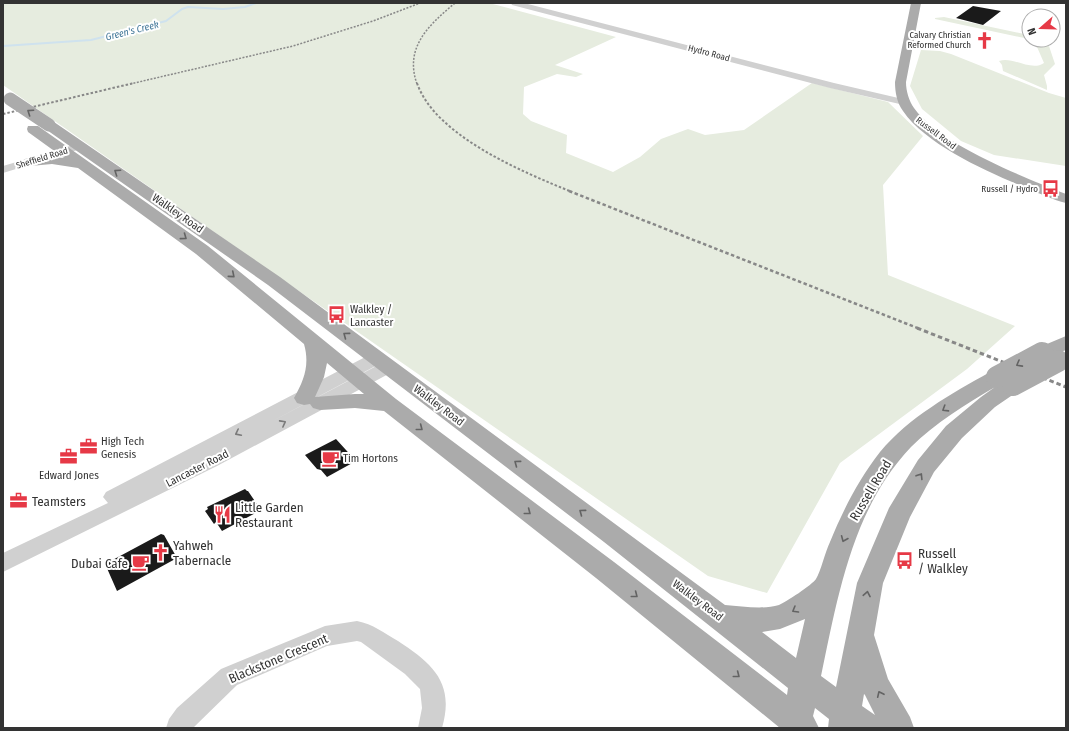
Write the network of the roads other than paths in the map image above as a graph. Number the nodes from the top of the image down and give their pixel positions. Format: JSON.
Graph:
{"nodes":[{"id":1,"x":515,"y":3,"type":"edge"},
{"id":2,"x":916,"y":3,"type":"edge"},
{"id":3,"x":5,"y":100,"type":"edge"},
{"id":4,"x":904,"y":102,"type":"junction"},
{"id":5,"x":40,"y":129,"type":"junction"},
{"id":6,"x":78,"y":145,"type":"junction"},
{"id":7,"x":62,"y":150,"type":"junction"},
{"id":8,"x":24,"y":161,"type":"junction"},
{"id":9,"x":83,"y":165,"type":"junction"},
{"id":10,"x":3,"y":166,"type":"edge"},
{"id":11,"x":3,"y":170,"type":"edge"},
{"id":12,"x":1066,"y":199,"type":"edge"},
{"id":13,"x":313,"y":342,"type":"junction"},
{"id":14,"x":1066,"y":342,"type":"edge"},
{"id":15,"x":1056,"y":357,"type":"edge"},
{"id":16,"x":383,"y":362,"type":"junction"},
{"id":17,"x":357,"y":376,"type":"junction"},
{"id":18,"x":1005,"y":381,"type":"junction"},
{"id":19,"x":312,"y":401,"type":"junction"},
{"id":20,"x":389,"y":404,"type":"junction"},
{"id":21,"x":78,"y":521,"type":"junction"},
{"id":22,"x":3,"y":557,"type":"edge"},
{"id":23,"x":3,"y":563,"type":"edge"},
{"id":24,"x":826,"y":586,"type":"junction"},
{"id":25,"x":721,"y":617,"type":"junction"},
{"id":26,"x":860,"y":632,"type":"junction"},
{"id":27,"x":804,"y":682,"type":"junction"},
{"id":28,"x":851,"y":723,"type":"edge"},
{"id":29,"x":799,"y":726,"type":"edge"},
{"id":30,"x":178,"y":728,"type":"edge"},
{"id":31,"x":430,"y":728,"type":"edge"},
{"id":32,"x":899,"y":728,"type":"edge"}],
"edges":[{"from":1,"to":4,"type":"street","name":"Hydro Road"},
{"from":2,"to":4,"type":"main road","name":"Russell Road"},
{"from":3,"to":5,"type":"main road","name":"Walkley Road"},
{"from":4,"to":12,"type":"main road","name":"Russell Road"},
{"from":5,"to":6,"type":"main road","name":"Walkley Road"},
{"from":5,"to":7,"type":"main road","name":"Walkley Road"},
{"from":5,"to":8,"type":"main road"},
{"from":6,"to":7,"type":"street","name":"Sheffield Road"},
{"from":16,"to":6,"type":"main road","name":"Walkley Road","one_way":true},
{"from":7,"to":8,"type":"street","name":"Sheffield Road"},
{"from":7,"to":9,"type":"main road","name":"Walkley Road"},
{"from":8,"to":9,"type":"main road"},
{"from":8,"to":10,"type":"street","name":"Sheffield Road"},
{"from":8,"to":11,"type":"street","name":"Sheffield Road"},
{"from":9,"to":13,"type":"main road","name":"Walkley Road","one_way":true},
{"from":13,"to":17,"type":"main road","name":"Walkley Road"},
{"from":13,"to":19,"type":"main road"},
{"from":14,"to":15,"type":"main road","name":"Russell Road"},
{"from":15,"to":18,"type":"main road","name":"Russell Road","bridge":true},
{"from":16,"to":17,"type":"street","name":"Lancaster Road"},
{"from":25,"to":16,"type":"main road","name":"Walkley Road","one_way":true},
{"from":17,"to":19,"type":"street","name":"Lancaster Road"},
{"from":17,"to":20,"type":"main road","name":"Walkley Road"},
{"from":18,"to":24,"type":"main road","name":"Russell Road","one_way":true},
{"from":26,"to":18,"type":"main road","name":"Russell Road","one_way":true},
{"from":19,"to":20,"type":"main road"},
{"from":19,"to":21,"type":"street","name":"Lancaster Road"},
{"from":20,"to":29,"type":"main road","name":"Walkley Road","one_way":true},
{"from":21,"to":22,"type":"street","name":"Lancaster Road"},
{"from":21,"to":23,"type":"street","name":"Lancaster Road"},
{"from":24,"to":25,"type":"main road","one_way":true},
{"from":24,"to":27,"type":"main road","name":"Russell Road"},
{"from":25,"to":27,"type":"main road","name":"Walkley Road"},
{"from":26,"to":28,"type":"main road","name":"Russell Road"},
{"from":32,"to":26,"type":"main road","one_way":true},
{"from":27,"to":28,"type":"main road","name":"Walkley Road"},
{"from":27,"to":29,"type":"main road","name":"Russell Road"},
{"from":30,"to":31,"type":"street","name":"Blackstone Crescent"}]}
